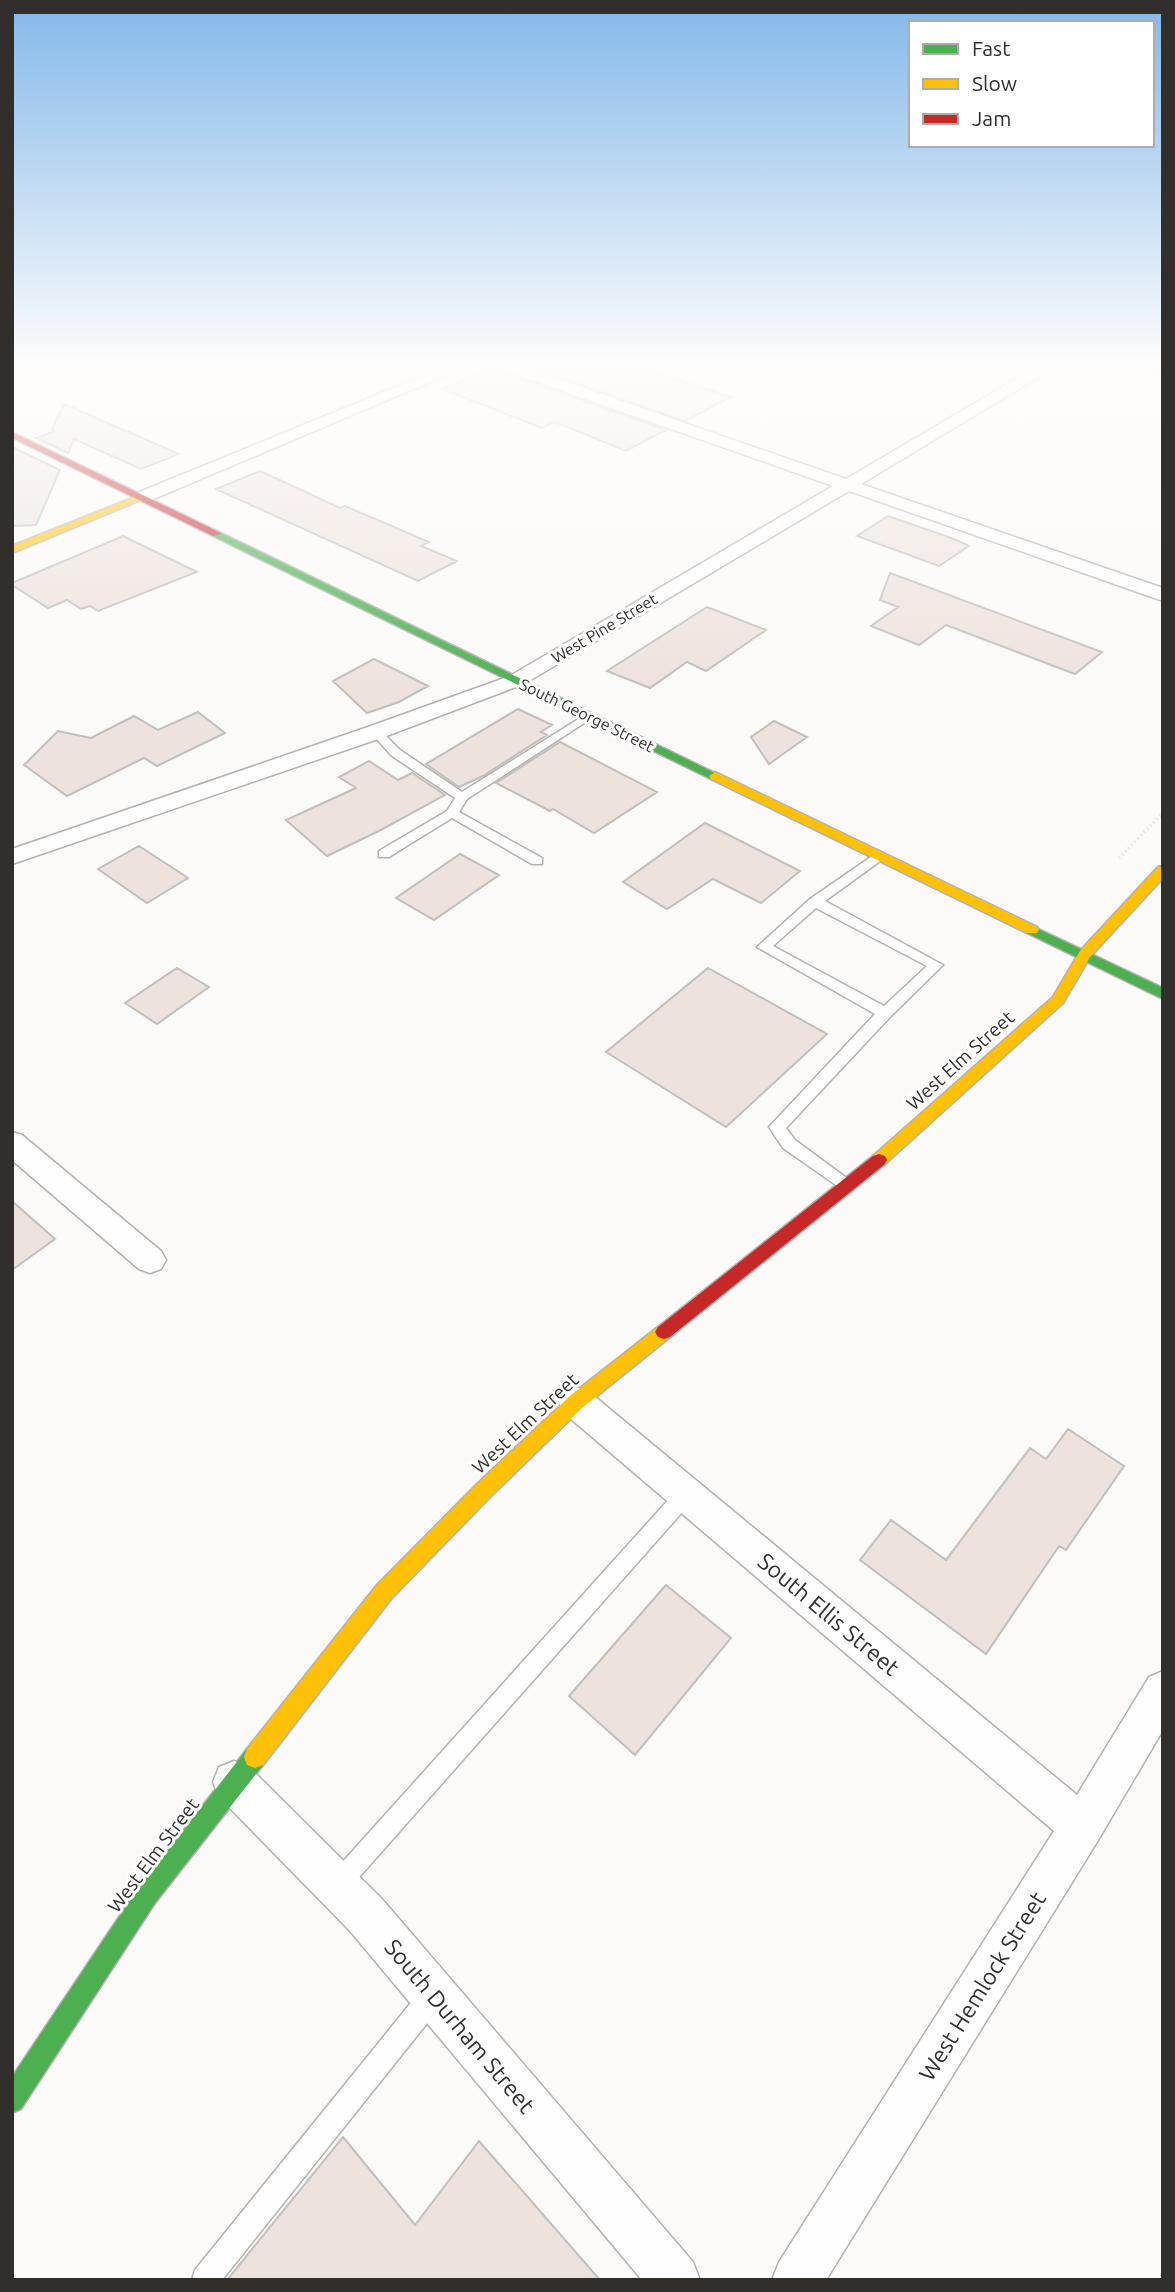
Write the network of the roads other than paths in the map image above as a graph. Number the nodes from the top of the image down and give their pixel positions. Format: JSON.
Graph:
{"nodes":[{"id":1,"x":99,"y":476,"type":"edge"},
{"id":2,"x":194,"y":476,"type":"edge"},
{"id":3,"x":824,"y":476,"type":"edge"},
{"id":4,"x":861,"y":476,"type":"edge"},
{"id":5,"x":847,"y":484,"type":"junction"},
{"id":6,"x":143,"y":497,"type":"junction"},
{"id":7,"x":12,"y":550,"type":"edge"},
{"id":8,"x":1163,"y":595,"type":"edge"},
{"id":9,"x":517,"y":680,"type":"junction"},
{"id":10,"x":588,"y":716,"type":"junction"},
{"id":11,"x":376,"y":732,"type":"junction"},
{"id":12,"x":462,"y":797,"type":"junction"},
{"id":13,"x":452,"y":813,"type":"junction"},
{"id":14,"x":384,"y":853,"type":"dead end"},
{"id":15,"x":878,"y":856,"type":"junction"},
{"id":16,"x":12,"y":857,"type":"edge"},
{"id":17,"x":537,"y":861,"type":"dead end"},
{"id":18,"x":1163,"y":870,"type":"edge"},
{"id":19,"x":815,"y":902,"type":"junction"},
{"id":20,"x":1085,"y":954,"type":"junction"},
{"id":21,"x":1163,"y":994,"type":"edge"},
{"id":22,"x":885,"y":1013,"type":"junction"},
{"id":23,"x":12,"y":1143,"type":"edge"},
{"id":24,"x":846,"y":1186,"type":"junction"},
{"id":25,"x":150,"y":1260,"type":"dead end"},
{"id":26,"x":576,"y":1402,"type":"junction"},
{"id":27,"x":686,"y":1494,"type":"junction"},
{"id":28,"x":1163,"y":1691,"type":"edge"},
{"id":29,"x":234,"y":1782,"type":"junction"},
{"id":30,"x":1082,"y":1827,"type":"junction"},
{"id":31,"x":337,"y":1886,"type":"junction"},
{"id":32,"x":433,"y":1995,"type":"junction"},
{"id":33,"x":12,"y":2100,"type":"edge"},
{"id":34,"x":205,"y":2280,"type":"edge"},
{"id":35,"x":675,"y":2280,"type":"edge"},
{"id":36,"x":797,"y":2280,"type":"edge"}],
"edges":[{"from":1,"to":6,"type":"main road","name":"South George Street"},
{"from":2,"to":6,"type":"street"},
{"from":3,"to":5,"type":"street"},
{"from":4,"to":5,"type":"street","name":"West Pine Street"},
{"from":5,"to":8,"type":"street"},
{"from":5,"to":9,"type":"street","name":"West Pine Street"},
{"from":6,"to":7,"type":"main road"},
{"from":6,"to":9,"type":"main road","name":"South George Street"},
{"from":9,"to":10,"type":"main road","name":"South George Street"},
{"from":9,"to":11,"type":"street","name":"West Pine Street"},
{"from":10,"to":12,"type":"lane"},
{"from":10,"to":15,"type":"main road","name":"South George Street"},
{"from":11,"to":12,"type":"lane"},
{"from":11,"to":16,"type":"street","name":"West Pine Street"},
{"from":12,"to":13,"type":"lane"},
{"from":13,"to":14,"type":"lane"},
{"from":13,"to":17,"type":"lane"},
{"from":15,"to":19,"type":"lane"},
{"from":15,"to":20,"type":"main road","name":"South George Street"},
{"from":18,"to":20,"type":"main road","name":"West Elm Street"},
{"from":19,"to":22,"type":"lane"},
{"from":19,"to":22,"type":"lane"},
{"from":20,"to":21,"type":"main road","name":"South George Street"},
{"from":20,"to":24,"type":"main road","name":"West Elm Street"},
{"from":22,"to":24,"type":"lane"},
{"from":23,"to":25,"type":"street"},
{"from":24,"to":26,"type":"main road","name":"West Elm Street"},
{"from":26,"to":27,"type":"street","name":"South Ellis Street"},
{"from":26,"to":29,"type":"main road","name":"West Elm Street"},
{"from":27,"to":30,"type":"street","name":"South Ellis Street"},
{"from":27,"to":31,"type":"lane"},
{"from":28,"to":30,"type":"street","name":"West Hemlock Street"},
{"from":29,"to":31,"type":"street","name":"South Durham Street"},
{"from":29,"to":33,"type":"main road","name":"West Elm Street"},
{"from":30,"to":36,"type":"street","name":"West Hemlock Street"},
{"from":31,"to":32,"type":"street","name":"South Durham Street"},
{"from":32,"to":34,"type":"lane"},
{"from":32,"to":35,"type":"street","name":"South Durham Street"}]}
